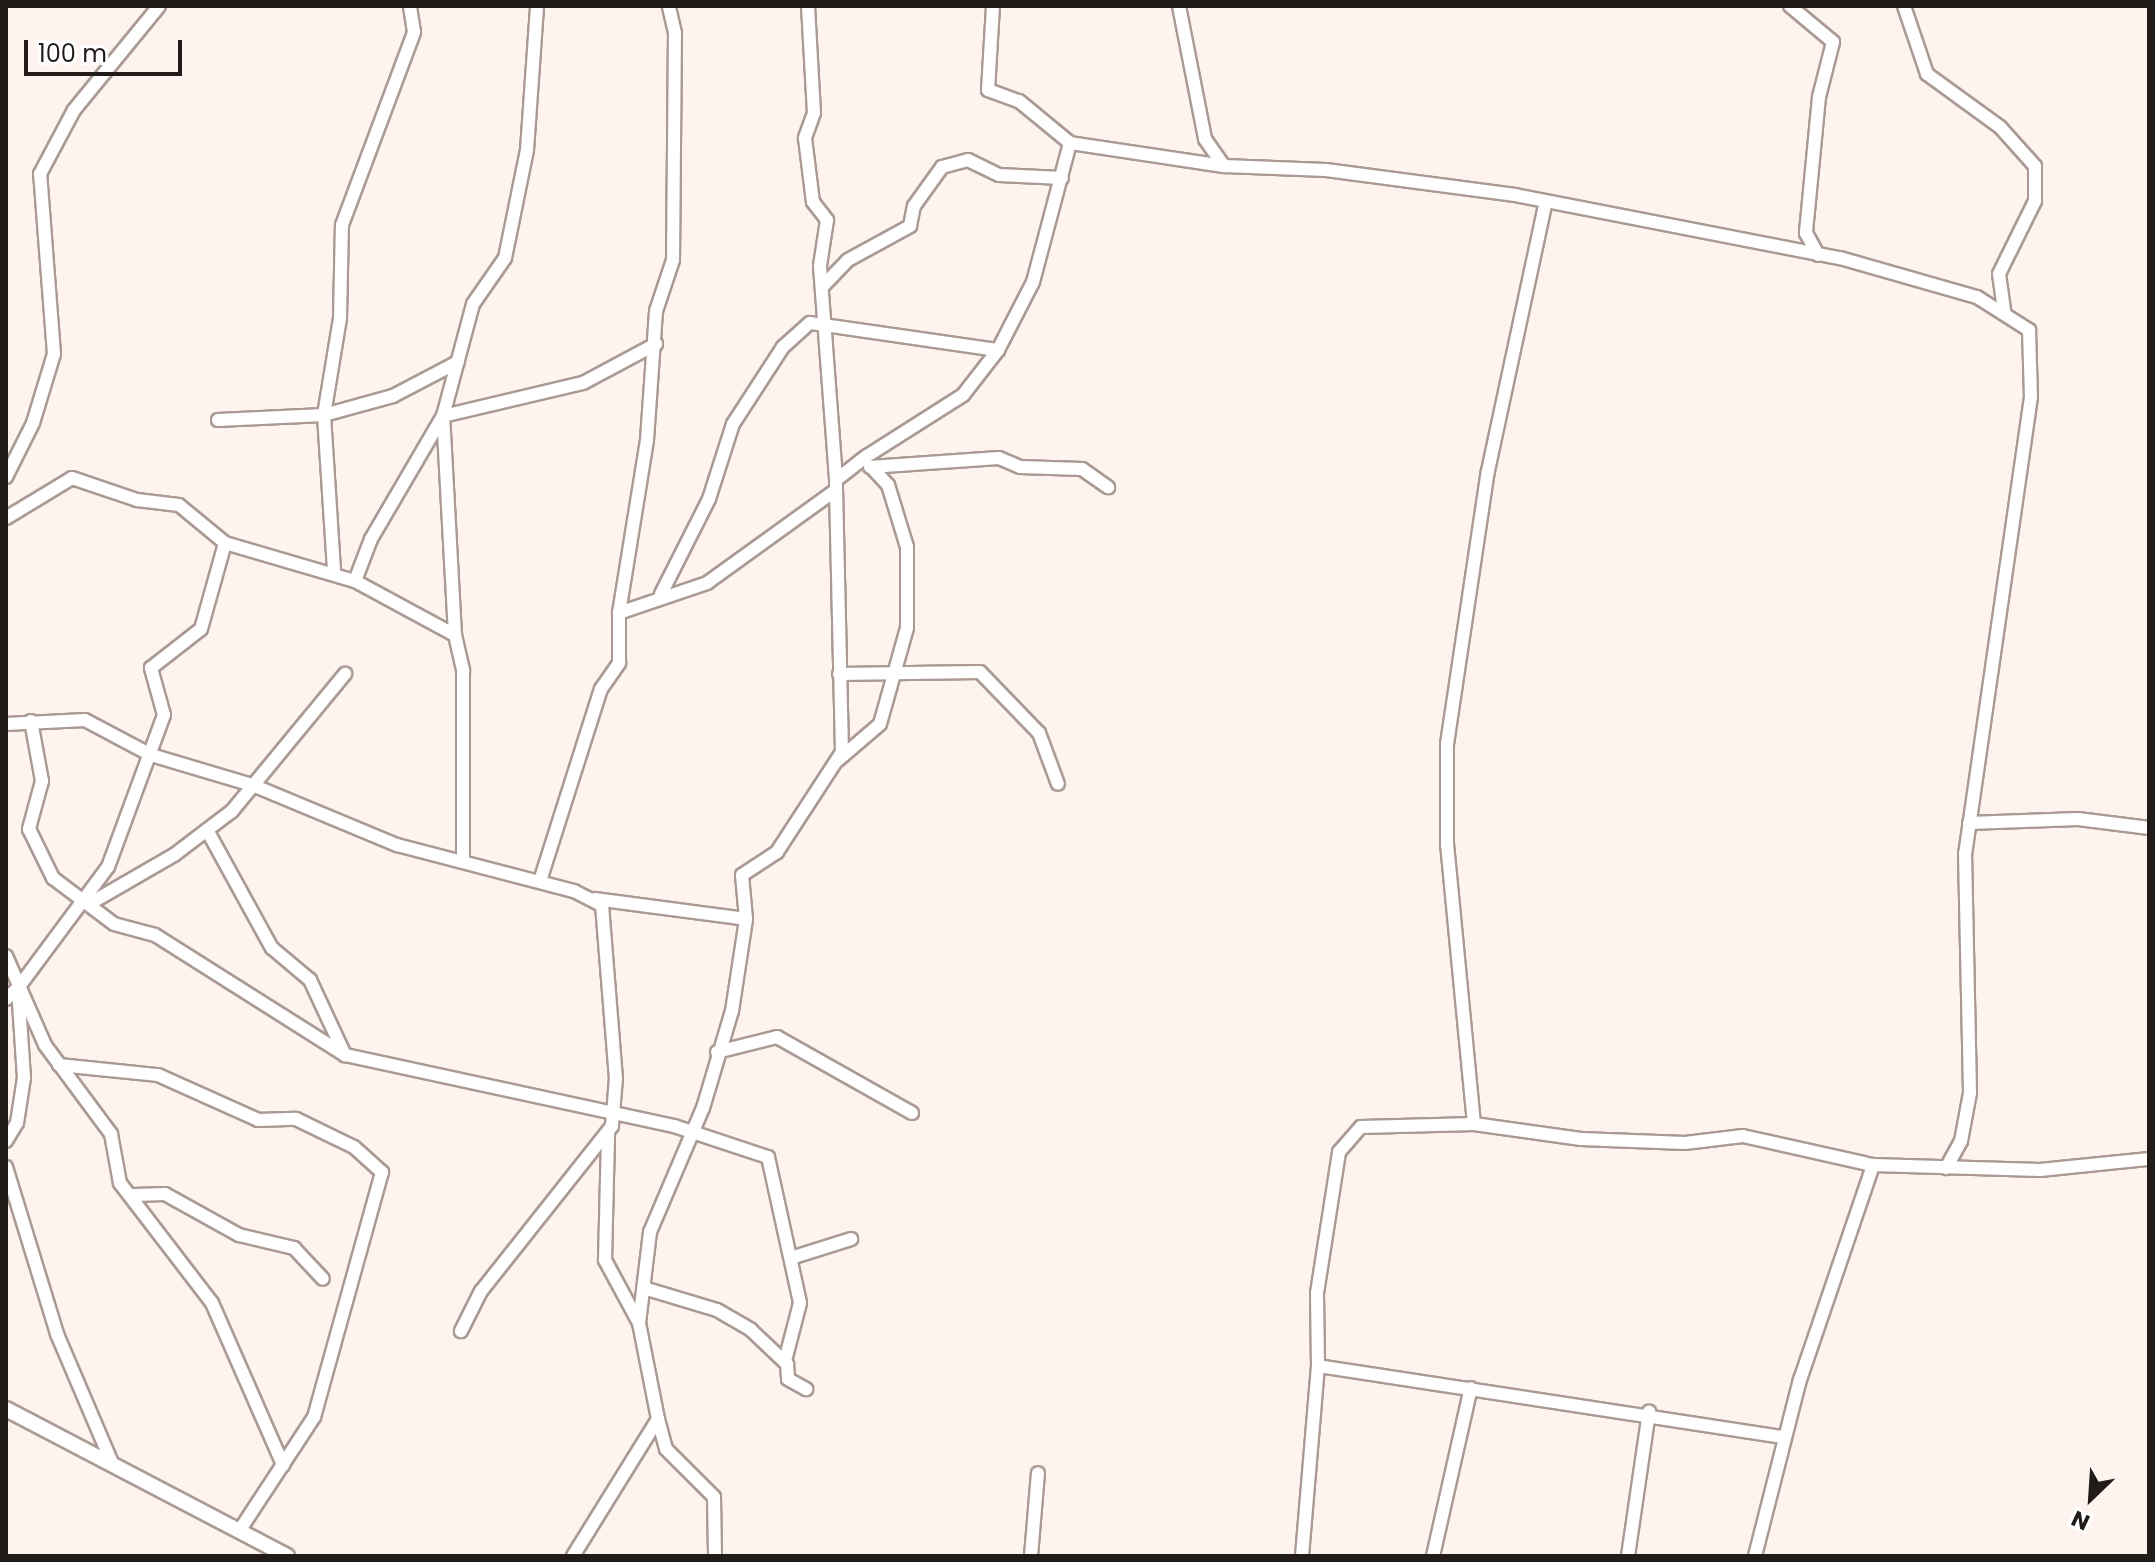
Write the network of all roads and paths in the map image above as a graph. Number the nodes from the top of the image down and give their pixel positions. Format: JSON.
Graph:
{"nodes":[{"id":1,"x":159,"y":6,"type":"edge"},
{"id":2,"x":410,"y":6,"type":"edge"},
{"id":3,"x":537,"y":6,"type":"edge"},
{"id":4,"x":669,"y":6,"type":"edge"},
{"id":5,"x":808,"y":6,"type":"edge"},
{"id":6,"x":993,"y":6,"type":"edge"},
{"id":7,"x":1179,"y":6,"type":"edge"},
{"id":8,"x":1790,"y":6,"type":"edge"},
{"id":9,"x":1904,"y":6,"type":"edge"},
{"id":10,"x":1070,"y":143,"type":"junction"},
{"id":11,"x":1224,"y":166,"type":"junction"},
{"id":12,"x":1062,"y":178,"type":"junction"},
{"id":13,"x":1545,"y":205,"type":"junction"},
{"id":14,"x":1818,"y":255,"type":"junction"},
{"id":15,"x":822,"y":287,"type":"junction"},
{"id":16,"x":2004,"y":311,"type":"junction"},
{"id":17,"x":827,"y":327,"type":"junction"},
{"id":18,"x":656,"y":344,"type":"junction"},
{"id":19,"x":998,"y":350,"type":"junction"},
{"id":20,"x":458,"y":362,"type":"junction"},
{"id":21,"x":324,"y":415,"type":"junction"},
{"id":22,"x":443,"y":416,"type":"junction"},
{"id":23,"x":218,"y":420,"type":"dead end"},
{"id":24,"x":866,"y":466,"type":"junction"},
{"id":25,"x":6,"y":477,"type":"edge"},
{"id":26,"x":836,"y":485,"type":"junction"},
{"id":27,"x":1108,"y":487,"type":"dead end"},
{"id":28,"x":6,"y":518,"type":"edge"},
{"id":29,"x":225,"y":543,"type":"junction"},
{"id":30,"x":334,"y":570,"type":"junction"},
{"id":31,"x":355,"y":581,"type":"junction"},
{"id":32,"x":661,"y":594,"type":"junction"},
{"id":33,"x":619,"y":613,"type":"junction"},
{"id":34,"x":455,"y":635,"type":"junction"},
{"id":35,"x":345,"y":674,"type":"dead end"},
{"id":36,"x":839,"y":674,"type":"junction"},
{"id":37,"x":897,"y":676,"type":"junction"},
{"id":38,"x":31,"y":721,"type":"junction"},
{"id":39,"x":6,"y":724,"type":"edge"},
{"id":40,"x":151,"y":755,"type":"junction"},
{"id":41,"x":838,"y":760,"type":"junction"},
{"id":42,"x":1058,"y":784,"type":"dead end"},
{"id":43,"x":255,"y":786,"type":"junction"},
{"id":44,"x":1969,"y":823,"type":"junction"},
{"id":45,"x":2149,"y":828,"type":"edge"},
{"id":46,"x":207,"y":830,"type":"junction"},
{"id":47,"x":463,"y":862,"type":"junction"},
{"id":48,"x":540,"y":881,"type":"junction"},
{"id":49,"x":593,"y":899,"type":"junction"},
{"id":50,"x":85,"y":906,"type":"junction"},
{"id":51,"x":746,"y":919,"type":"junction"},
{"id":52,"x":6,"y":956,"type":"edge"},
{"id":53,"x":18,"y":988,"type":"junction"},
{"id":54,"x":6,"y":999,"type":"edge"},
{"id":55,"x":717,"y":1052,"type":"junction"},
{"id":56,"x":345,"y":1055,"type":"junction"},
{"id":57,"x":59,"y":1065,"type":"junction"},
{"id":58,"x":912,"y":1113,"type":"dead end"},
{"id":59,"x":615,"y":1115,"type":"junction"},
{"id":60,"x":1474,"y":1124,"type":"junction"},
{"id":61,"x":687,"y":1132,"type":"junction"},
{"id":62,"x":608,"y":1134,"type":"junction"},
{"id":63,"x":6,"y":1141,"type":"edge"},
{"id":64,"x":2149,"y":1159,"type":"edge"},
{"id":65,"x":1873,"y":1165,"type":"junction"},
{"id":66,"x":6,"y":1167,"type":"edge"},
{"id":67,"x":1946,"y":1168,"type":"junction"},
{"id":68,"x":134,"y":1195,"type":"junction"},
{"id":69,"x":851,"y":1239,"type":"dead end"},
{"id":70,"x":794,"y":1257,"type":"junction"},
{"id":71,"x":323,"y":1279,"type":"dead end"},
{"id":72,"x":647,"y":1289,"type":"junction"},
{"id":73,"x":639,"y":1323,"type":"junction"},
{"id":74,"x":461,"y":1331,"type":"dead end"},
{"id":75,"x":785,"y":1361,"type":"junction"},
{"id":76,"x":1318,"y":1366,"type":"junction"},
{"id":77,"x":1471,"y":1388,"type":"junction"},
{"id":78,"x":806,"y":1389,"type":"dead end"},
{"id":79,"x":6,"y":1409,"type":"edge"},
{"id":80,"x":1649,"y":1412,"type":"junction"},
{"id":81,"x":658,"y":1419,"type":"junction"},
{"id":82,"x":1782,"y":1437,"type":"junction"},
{"id":83,"x":113,"y":1465,"type":"junction"},
{"id":84,"x":283,"y":1465,"type":"junction"},
{"id":85,"x":1038,"y":1473,"type":"dead end"},
{"id":86,"x":239,"y":1531,"type":"junction"},
{"id":87,"x":287,"y":1556,"type":"edge"},
{"id":88,"x":573,"y":1556,"type":"edge"},
{"id":89,"x":715,"y":1556,"type":"edge"},
{"id":90,"x":1031,"y":1556,"type":"edge"},
{"id":91,"x":1302,"y":1556,"type":"edge"},
{"id":92,"x":1433,"y":1556,"type":"edge"},
{"id":93,"x":1628,"y":1556,"type":"edge"},
{"id":94,"x":1755,"y":1556,"type":"edge"}],
"edges":[{"from":1,"to":25,"type":"street"},
{"from":2,"to":21,"type":"street"},
{"from":3,"to":20,"type":"street"},
{"from":4,"to":18,"type":"street"},
{"from":5,"to":15,"type":"street"},
{"from":6,"to":10,"type":"street"},
{"from":7,"to":11,"type":"street"},
{"from":8,"to":14,"type":"street"},
{"from":9,"to":16,"type":"street"},
{"from":10,"to":11,"type":"street"},
{"from":10,"to":12,"type":"street"},
{"from":11,"to":13,"type":"street"},
{"from":12,"to":15,"type":"street"},
{"from":12,"to":19,"type":"street"},
{"from":13,"to":14,"type":"street"},
{"from":13,"to":60,"type":"street"},
{"from":14,"to":16,"type":"street"},
{"from":15,"to":17,"type":"street"},
{"from":16,"to":44,"type":"street"},
{"from":17,"to":19,"type":"street"},
{"from":17,"to":26,"type":"street"},
{"from":17,"to":32,"type":"street"},
{"from":18,"to":22,"type":"street"},
{"from":18,"to":33,"type":"street"},
{"from":19,"to":24,"type":"street"},
{"from":20,"to":21,"type":"street"},
{"from":20,"to":22,"type":"street"},
{"from":21,"to":23,"type":"street"},
{"from":21,"to":30,"type":"street"},
{"from":22,"to":31,"type":"street"},
{"from":22,"to":34,"type":"street"},
{"from":24,"to":26,"type":"street"},
{"from":24,"to":27,"type":"street"},
{"from":24,"to":37,"type":"street"},
{"from":26,"to":32,"type":"street"},
{"from":26,"to":36,"type":"street"},
{"from":28,"to":29,"type":"street"},
{"from":29,"to":30,"type":"street"},
{"from":29,"to":40,"type":"street"},
{"from":30,"to":31,"type":"street"},
{"from":31,"to":34,"type":"street"},
{"from":32,"to":33,"type":"street"},
{"from":33,"to":48,"type":"street"},
{"from":34,"to":47,"type":"street"},
{"from":35,"to":43,"type":"street"},
{"from":36,"to":37,"type":"street"},
{"from":36,"to":41,"type":"street"},
{"from":37,"to":41,"type":"street"},
{"from":37,"to":42,"type":"street"},
{"from":38,"to":39,"type":"street"},
{"from":38,"to":40,"type":"street"},
{"from":38,"to":50,"type":"street"},
{"from":40,"to":43,"type":"street"},
{"from":40,"to":50,"type":"street"},
{"from":41,"to":51,"type":"street"},
{"from":43,"to":46,"type":"street"},
{"from":43,"to":47,"type":"street"},
{"from":44,"to":45,"type":"street"},
{"from":44,"to":67,"type":"street"},
{"from":46,"to":50,"type":"street"},
{"from":46,"to":56,"type":"street"},
{"from":47,"to":48,"type":"street"},
{"from":48,"to":49,"type":"street"},
{"from":49,"to":51,"type":"street"},
{"from":49,"to":59,"type":"street"},
{"from":50,"to":53,"type":"street"},
{"from":50,"to":56,"type":"street"},
{"from":51,"to":55,"type":"street"},
{"from":52,"to":53,"type":"street"},
{"from":53,"to":54,"type":"street"},
{"from":53,"to":57,"type":"street"},
{"from":53,"to":63,"type":"street"},
{"from":55,"to":58,"type":"street"},
{"from":55,"to":61,"type":"street"},
{"from":56,"to":59,"type":"street"},
{"from":57,"to":68,"type":"street"},
{"from":57,"to":84,"type":"street"},
{"from":59,"to":61,"type":"street"},
{"from":59,"to":62,"type":"street"},
{"from":60,"to":65,"type":"street"},
{"from":60,"to":76,"type":"street"},
{"from":61,"to":70,"type":"street"},
{"from":61,"to":72,"type":"street"},
{"from":62,"to":73,"type":"street"},
{"from":62,"to":74,"type":"street"},
{"from":64,"to":67,"type":"street"},
{"from":65,"to":67,"type":"street"},
{"from":65,"to":82,"type":"street"},
{"from":66,"to":83,"type":"street"},
{"from":68,"to":71,"type":"street"},
{"from":68,"to":84,"type":"street"},
{"from":69,"to":70,"type":"street"},
{"from":70,"to":75,"type":"street"},
{"from":72,"to":73,"type":"street"},
{"from":72,"to":75,"type":"street"},
{"from":73,"to":81,"type":"street"},
{"from":75,"to":78,"type":"street"},
{"from":76,"to":77,"type":"street"},
{"from":76,"to":91,"type":"street"},
{"from":77,"to":80,"type":"street"},
{"from":77,"to":92,"type":"street"},
{"from":79,"to":83,"type":"street"},
{"from":80,"to":82,"type":"street"},
{"from":80,"to":93,"type":"street"},
{"from":81,"to":88,"type":"street"},
{"from":81,"to":89,"type":"street"},
{"from":82,"to":94,"type":"street"},
{"from":83,"to":86,"type":"street"},
{"from":84,"to":86,"type":"street"},
{"from":85,"to":90,"type":"street"},
{"from":86,"to":87,"type":"street"}]}
